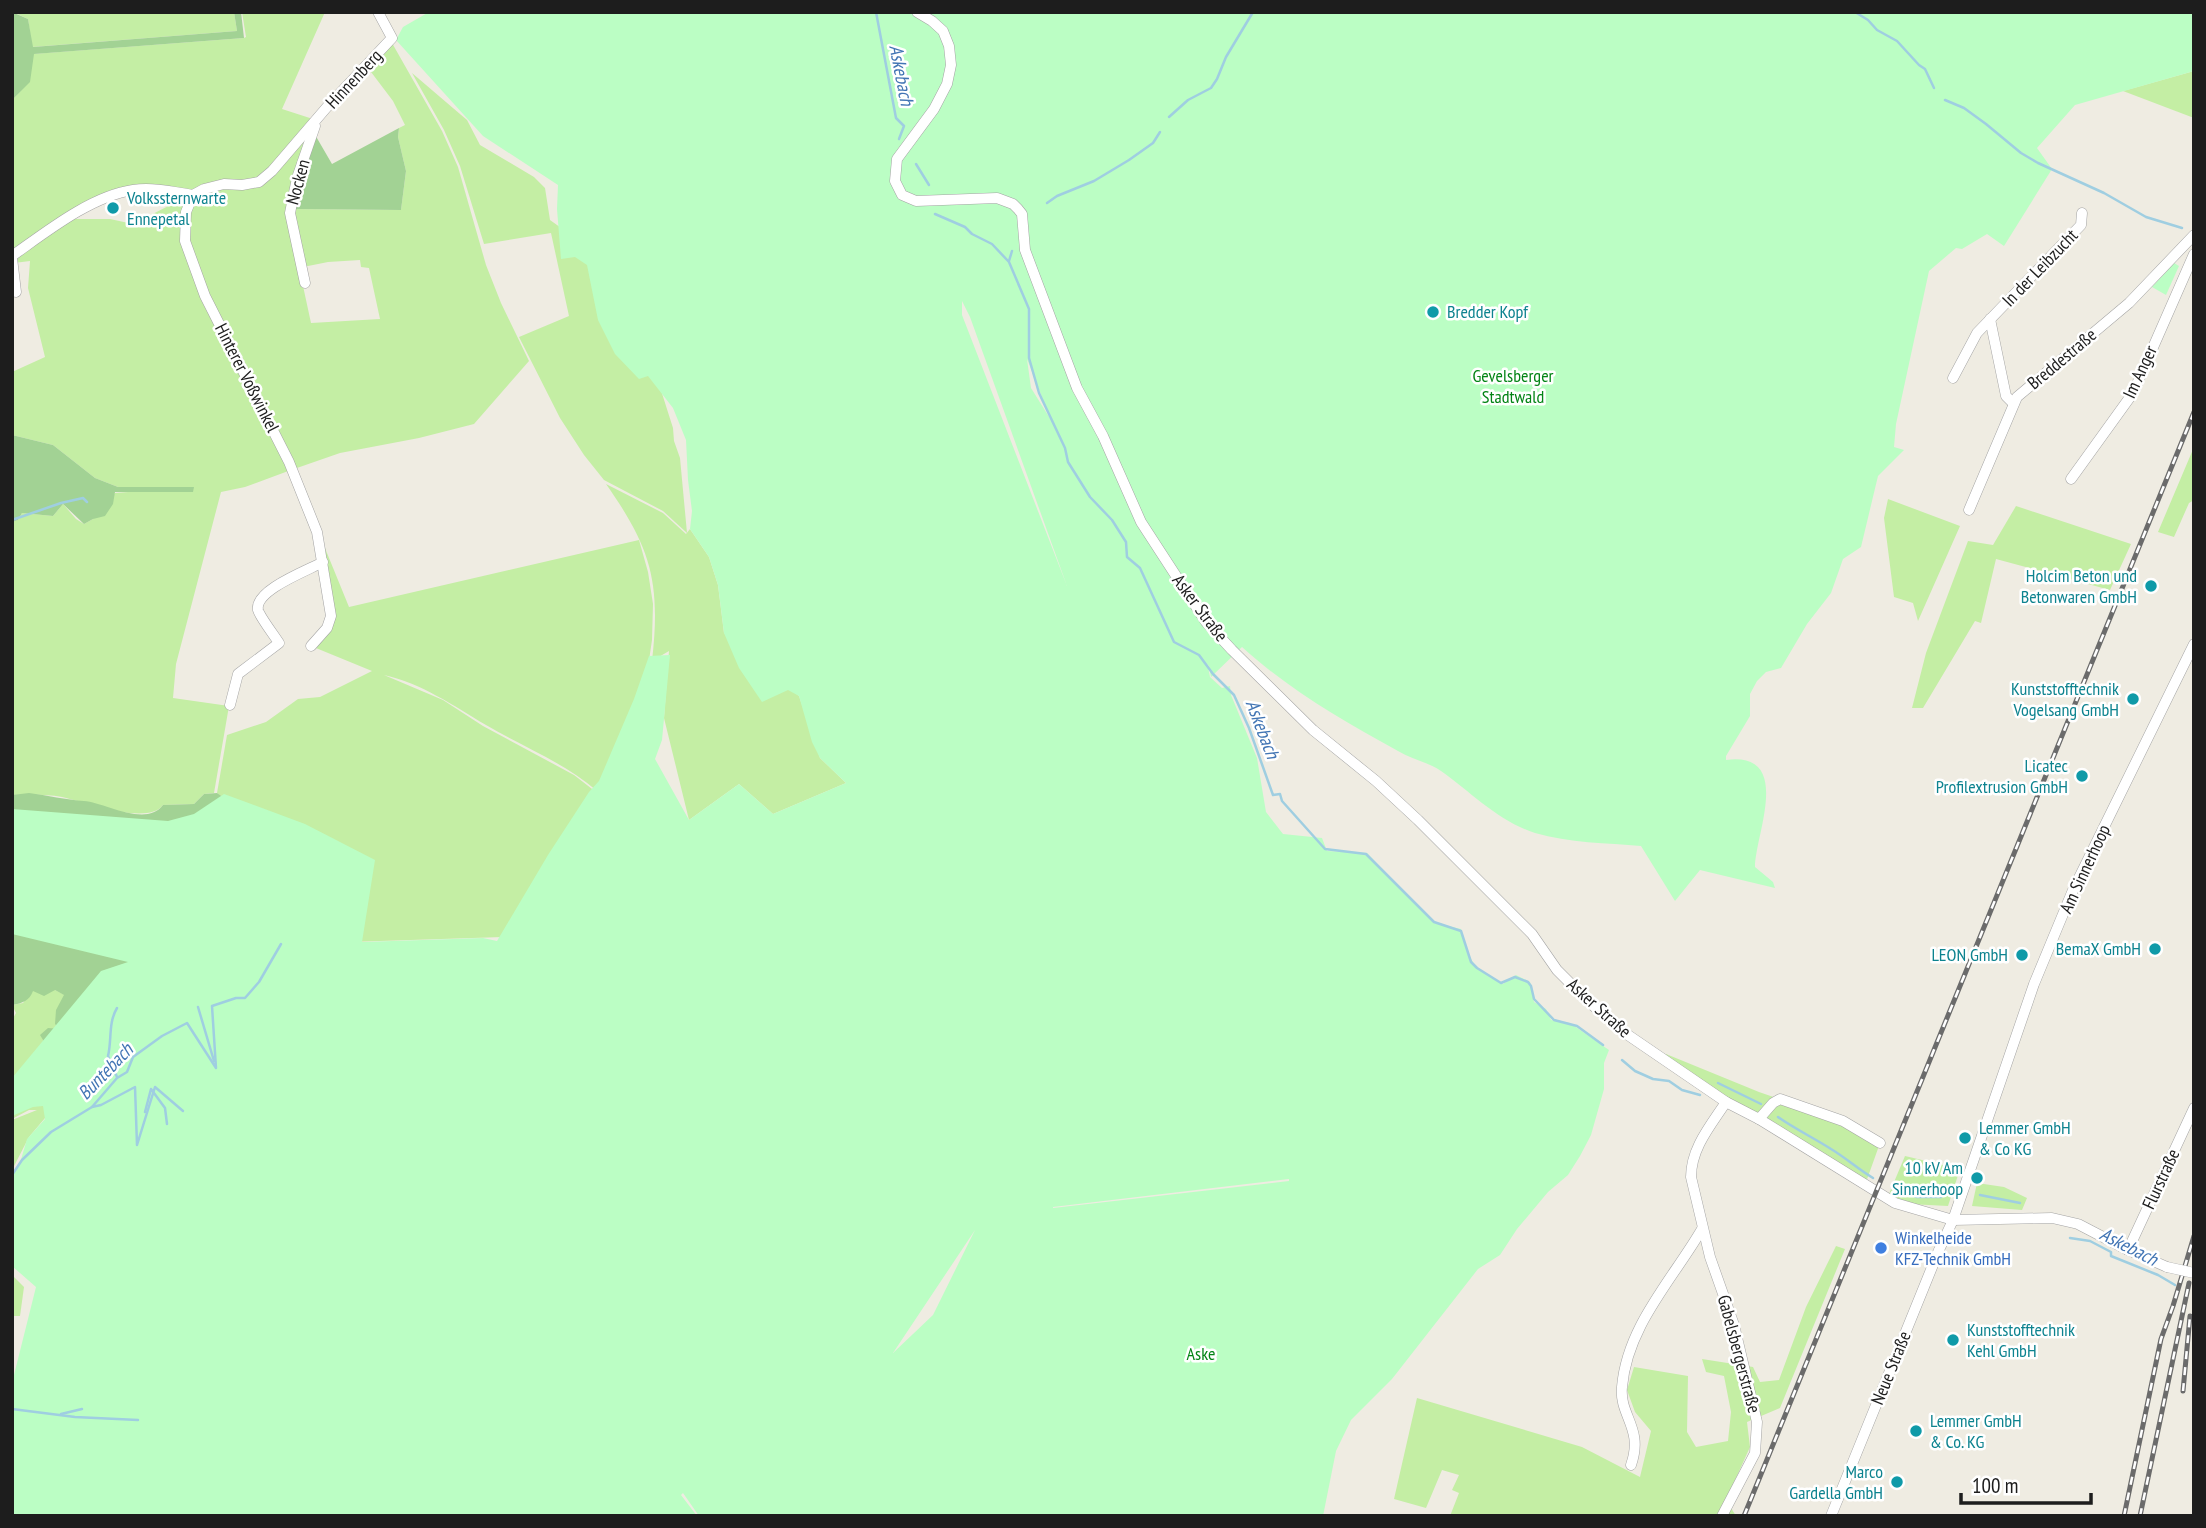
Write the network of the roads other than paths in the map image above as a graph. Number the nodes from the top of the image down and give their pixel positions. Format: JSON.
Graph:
{"nodes":[{"id":1,"x":378,"y":12,"type":"edge"},
{"id":2,"x":917,"y":12,"type":"edge"},
{"id":3,"x":316,"y":122,"type":"junction"},
{"id":4,"x":193,"y":195,"type":"junction"},
{"id":5,"x":2082,"y":213,"type":"dead end"},
{"id":6,"x":2194,"y":234,"type":"edge"},
{"id":7,"x":2194,"y":254,"type":"edge"},
{"id":8,"x":12,"y":257,"type":"edge"},
{"id":9,"x":305,"y":283,"type":"dead end"},
{"id":10,"x":16,"y":292,"type":"dead end"},
{"id":11,"x":1990,"y":319,"type":"junction"},
{"id":12,"x":1953,"y":378,"type":"dead end"},
{"id":13,"x":2013,"y":403,"type":"junction"},
{"id":14,"x":2071,"y":479,"type":"dead end"},
{"id":15,"x":1969,"y":510,"type":"dead end"},
{"id":16,"x":323,"y":562,"type":"junction"},
{"id":17,"x":2194,"y":644,"type":"edge"},
{"id":18,"x":311,"y":646,"type":"dead end"},
{"id":19,"x":230,"y":705,"type":"dead end"},
{"id":20,"x":1726,"y":1102,"type":"junction"},
{"id":21,"x":2194,"y":1108,"type":"edge"},
{"id":22,"x":1759,"y":1119,"type":"junction"},
{"id":23,"x":1880,"y":1143,"type":"dead end"},
{"id":24,"x":1953,"y":1220,"type":"junction"},
{"id":25,"x":1702,"y":1228,"type":"junction"},
{"id":26,"x":2128,"y":1250,"type":"junction"},
{"id":27,"x":2194,"y":1273,"type":"edge"},
{"id":28,"x":1631,"y":1465,"type":"dead end"},
{"id":29,"x":1722,"y":1516,"type":"edge"},
{"id":30,"x":1831,"y":1516,"type":"edge"}],
"edges":[{"from":1,"to":3,"type":"street","name":"Hinnenberg"},
{"from":2,"to":20,"type":"street","name":"Asker Straße"},
{"from":3,"to":4,"type":"street","name":"Hinnenberg"},
{"from":3,"to":9,"type":"street","name":"Nocken"},
{"from":4,"to":8,"type":"street"},
{"from":4,"to":16,"type":"street","name":"Hinterer Voßwinkel"},
{"from":5,"to":11,"type":"street","name":"In der Leibzucht"},
{"from":6,"to":13,"type":"street","name":"Breddestraße"},
{"from":7,"to":14,"type":"street","name":"Im Anger"},
{"from":8,"to":10,"type":"street"},
{"from":11,"to":12,"type":"street","name":"In der Leibzucht"},
{"from":11,"to":13,"type":"street","name":"In der Leibzucht"},
{"from":13,"to":15,"type":"street","name":"Breddestraße"},
{"from":16,"to":18,"type":"street","name":"Hinterer Voßwinkel"},
{"from":16,"to":19,"type":"street"},
{"from":17,"to":24,"type":"street","name":"Am Sinnerhoop"},
{"from":20,"to":22,"type":"street","name":"Asker Straße"},
{"from":20,"to":25,"type":"street","name":"Gabelsbergerstraße"},
{"from":21,"to":26,"type":"street","name":"Flurstraße"},
{"from":22,"to":23,"type":"street"},
{"from":22,"to":24,"type":"street","name":"Asker Straße"},
{"from":24,"to":26,"type":"street","name":"Asker Straße"},
{"from":24,"to":30,"type":"street","name":"Neue Straße"},
{"from":25,"to":28,"type":"street"},
{"from":25,"to":29,"type":"street","name":"Gabelsbergerstraße"},
{"from":26,"to":27,"type":"street","name":"Asker Straße","bridge":true}]}
